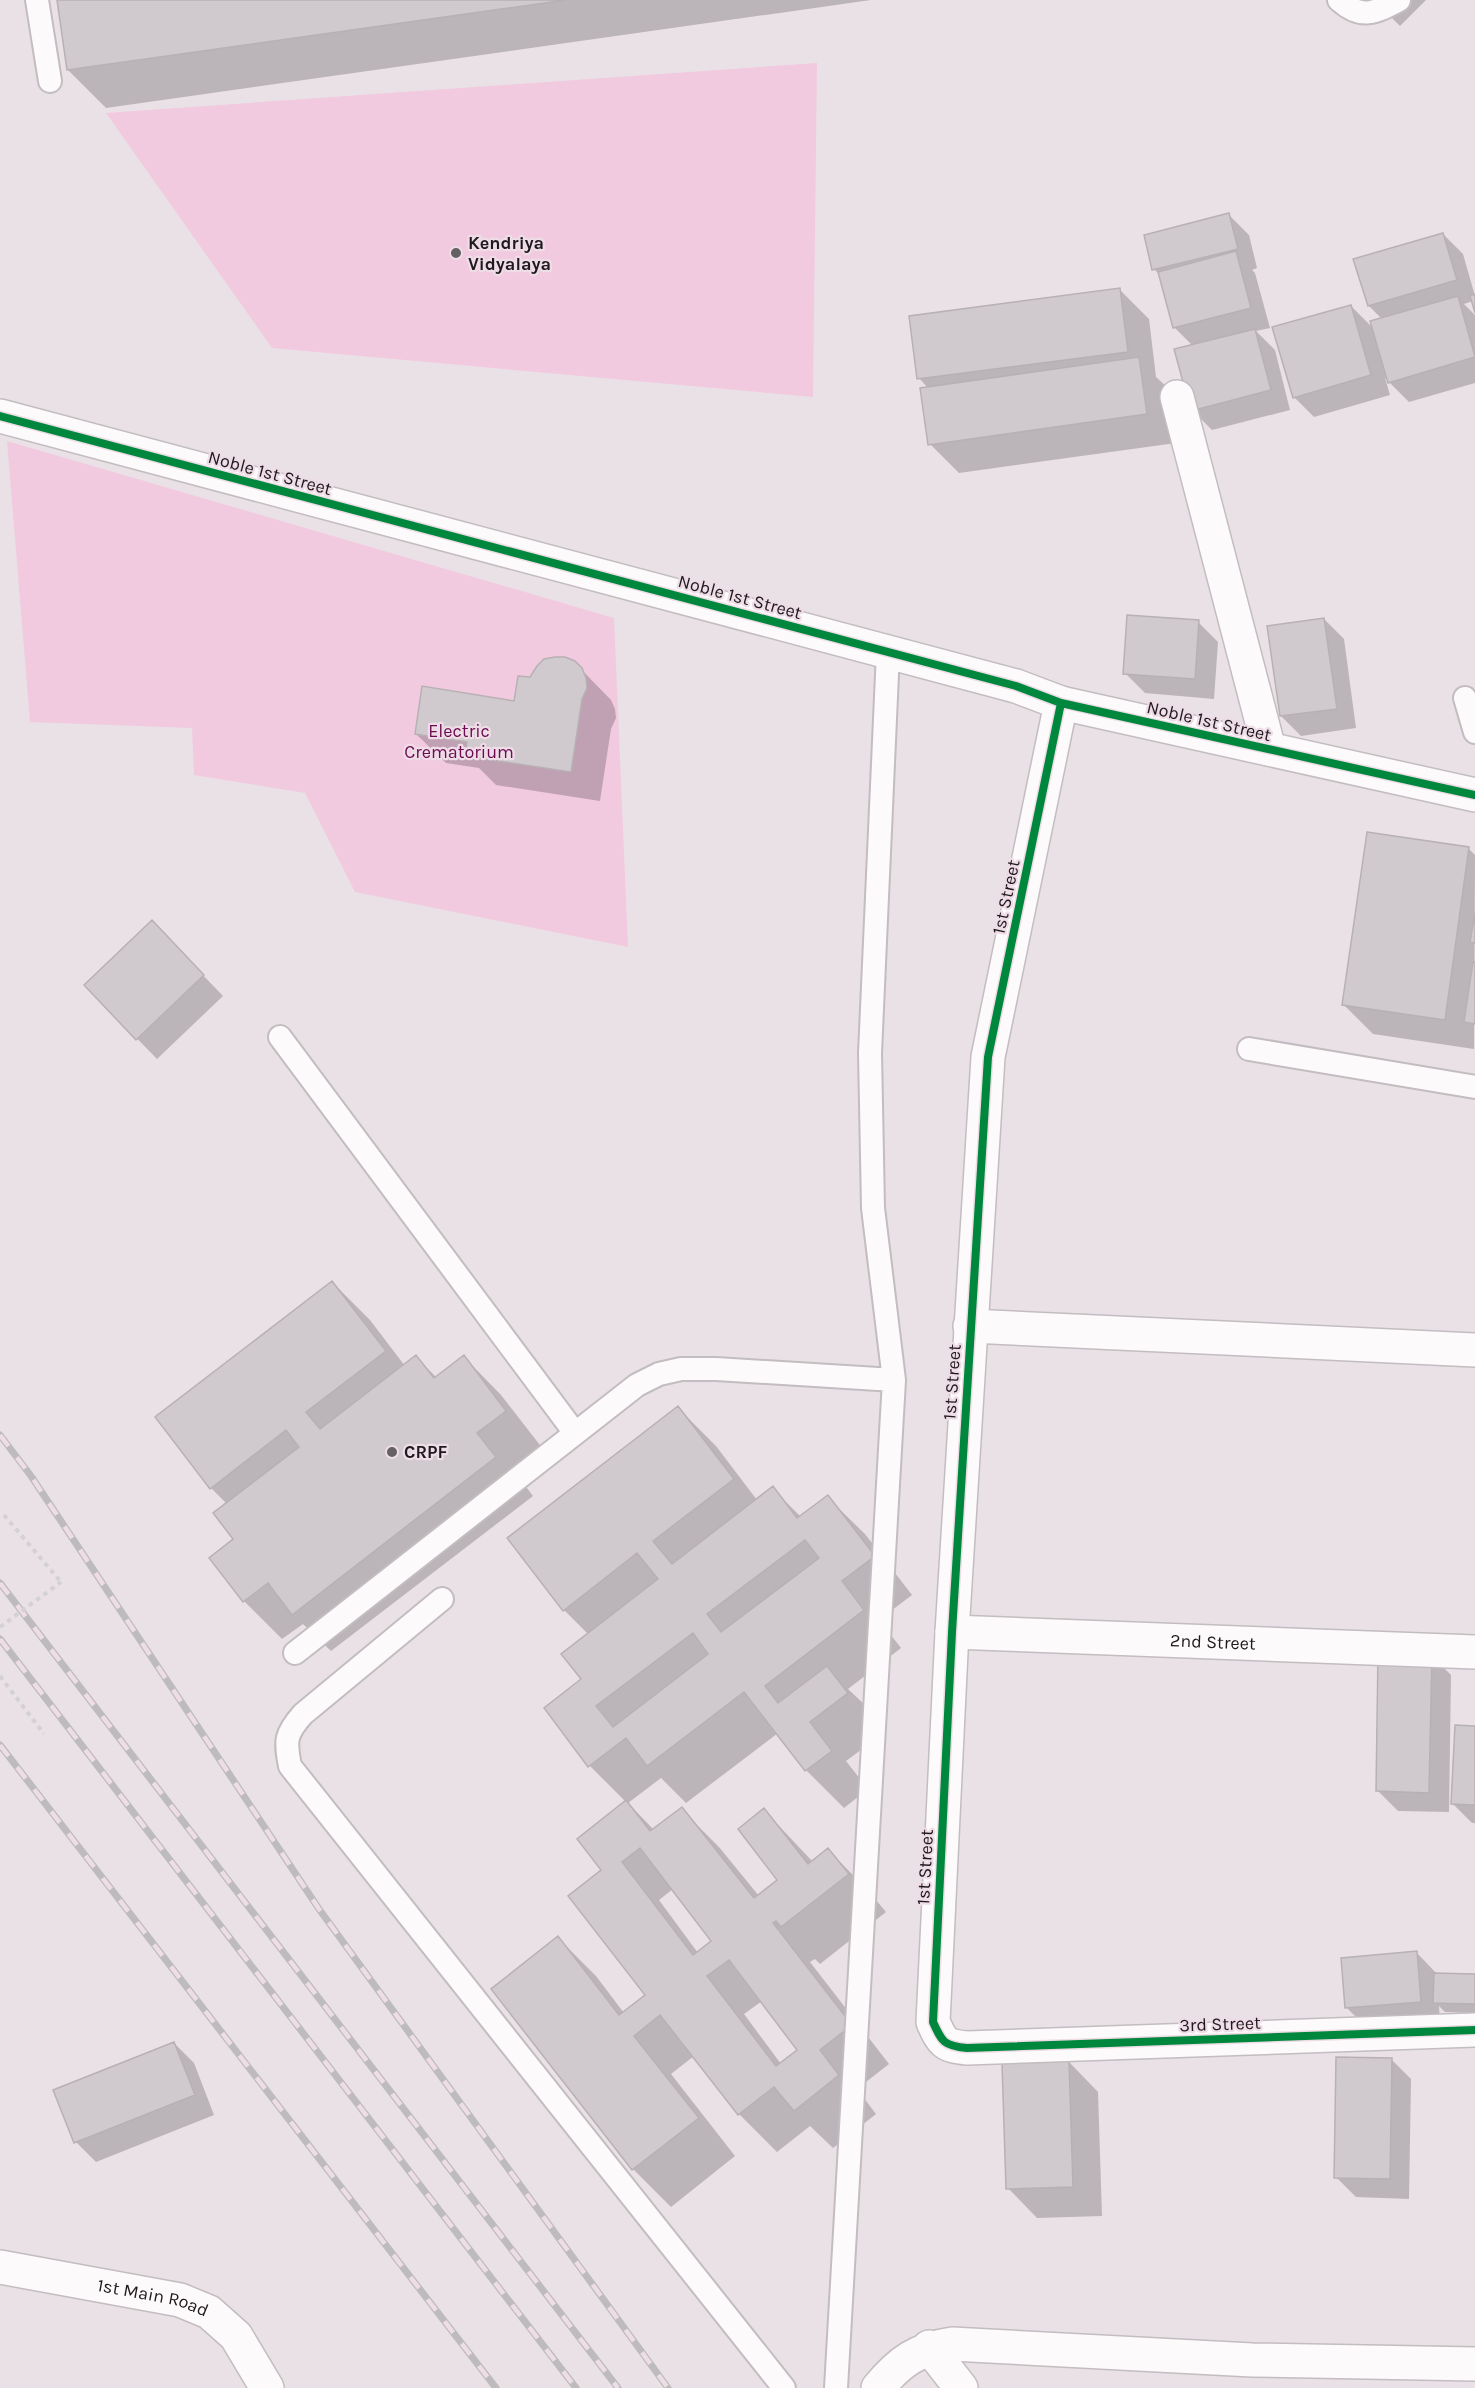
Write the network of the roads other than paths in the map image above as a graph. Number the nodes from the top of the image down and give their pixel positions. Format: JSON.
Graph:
{"nodes":[{"id":1,"x":37,"y":0,"type":"edge"},
{"id":2,"x":1339,"y":0,"type":"edge"},
{"id":3,"x":1398,"y":0,"type":"edge"},
{"id":4,"x":50,"y":81,"type":"dead end"},
{"id":5,"x":1177,"y":397,"type":"dead end"},
{"id":6,"x":0,"y":416,"type":"edge"},
{"id":7,"x":888,"y":652,"type":"junction"},
{"id":8,"x":1465,"y":698,"type":"dead end"},
{"id":9,"x":1060,"y":703,"type":"junction"},
{"id":10,"x":1475,"y":732,"type":"edge"},
{"id":11,"x":1269,"y":749,"type":"junction"},
{"id":12,"x":1475,"y":795,"type":"edge"},
{"id":13,"x":280,"y":1037,"type":"dead end"},
{"id":14,"x":1249,"y":1049,"type":"dead end"},
{"id":15,"x":1475,"y":1087,"type":"edge"},
{"id":16,"x":970,"y":1326,"type":"junction"},
{"id":17,"x":1475,"y":1350,"type":"edge"},
{"id":18,"x":894,"y":1380,"type":"junction"},
{"id":19,"x":575,"y":1433,"type":"junction"},
{"id":20,"x":442,"y":1599,"type":"dead end"},
{"id":21,"x":952,"y":1632,"type":"junction"},
{"id":22,"x":1475,"y":1652,"type":"edge"},
{"id":23,"x":295,"y":1653,"type":"dead end"},
{"id":24,"x":1475,"y":2030,"type":"edge"},
{"id":25,"x":967,"y":2048,"type":"joint"},
{"id":26,"x":0,"y":2267,"type":"edge"},
{"id":27,"x":929,"y":2347,"type":"junction"},
{"id":28,"x":1252,"y":2360,"type":"junction"},
{"id":29,"x":1475,"y":2364,"type":"edge"},
{"id":30,"x":267,"y":2388,"type":"edge"},
{"id":31,"x":784,"y":2388,"type":"edge"},
{"id":32,"x":836,"y":2388,"type":"edge"},
{"id":33,"x":878,"y":2388,"type":"edge"},
{"id":34,"x":961,"y":2388,"type":"edge"},
{"id":35,"x":1272,"y":2388,"type":"edge"}],
"edges":[{"from":1,"to":4,"type":"lane"},
{"from":2,"to":3,"type":"lane"},
{"from":5,"to":11,"type":"street"},
{"from":6,"to":7,"type":"street","name":"Noble 1st Street"},
{"from":7,"to":9,"type":"street","name":"Noble 1st Street"},
{"from":7,"to":18,"type":"lane"},
{"from":8,"to":10,"type":"lane"},
{"from":9,"to":11,"type":"street","name":"Noble 1st Street"},
{"from":9,"to":16,"type":"street","name":"1st Street"},
{"from":11,"to":12,"type":"street","name":"Noble 1st Street"},
{"from":13,"to":19,"type":"lane"},
{"from":14,"to":15,"type":"lane"},
{"from":16,"to":17,"type":"street"},
{"from":16,"to":21,"type":"street","name":"1st Street"},
{"from":18,"to":19,"type":"lane"},
{"from":18,"to":32,"type":"lane"},
{"from":19,"to":23,"type":"lane"},
{"from":20,"to":31,"type":"lane"},
{"from":21,"to":22,"type":"street","name":"2nd Street"},
{"from":21,"to":25,"type":"street","name":"1st Street"},
{"from":24,"to":25,"type":"street","name":"3rd Street"},
{"from":26,"to":30,"type":"street","name":"1st Main Road"},
{"from":27,"to":28,"type":"street"},
{"from":27,"to":33,"type":"street"},
{"from":27,"to":34,"type":"street"},
{"from":28,"to":29,"type":"street"},
{"from":28,"to":35,"type":"street"}]}
